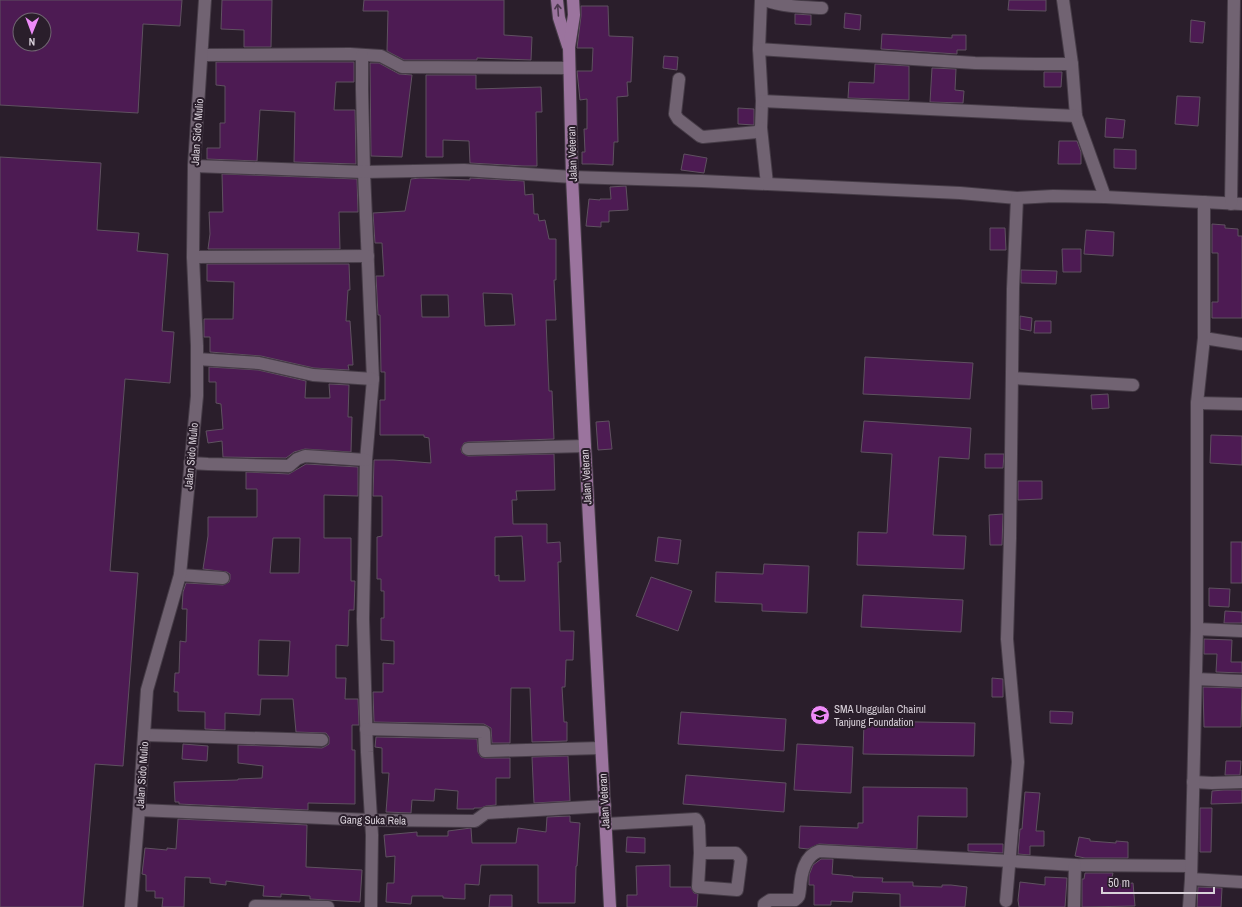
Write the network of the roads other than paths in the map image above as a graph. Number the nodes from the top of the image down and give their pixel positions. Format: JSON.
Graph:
{"nodes":[{"id":1,"x":205,"y":0,"type":"edge"},
{"id":2,"x":557,"y":0,"type":"edge"},
{"id":3,"x":573,"y":0,"type":"edge"},
{"id":4,"x":761,"y":0,"type":"edge"},
{"id":5,"x":766,"y":0,"type":"edge"},
{"id":6,"x":1063,"y":0,"type":"edge"},
{"id":7,"x":1234,"y":0,"type":"edge"},
{"id":8,"x":822,"y":8,"type":"dead end"},
{"id":9,"x":569,"y":47,"type":"junction"},
{"id":10,"x":759,"y":49,"type":"junction"},
{"id":11,"x":202,"y":55,"type":"junction"},
{"id":12,"x":362,"y":55,"type":"junction"},
{"id":13,"x":1072,"y":64,"type":"junction"},
{"id":14,"x":569,"y":68,"type":"junction"},
{"id":15,"x":679,"y":79,"type":"dead end"},
{"id":16,"x":762,"y":101,"type":"junction"},
{"id":17,"x":1076,"y":116,"type":"junction"},
{"id":18,"x":761,"y":128,"type":"junction"},
{"id":19,"x":194,"y":166,"type":"junction"},
{"id":20,"x":364,"y":172,"type":"junction"},
{"id":21,"x":572,"y":177,"type":"junction"},
{"id":22,"x":767,"y":184,"type":"junction"},
{"id":23,"x":1105,"y":197,"type":"junction"},
{"id":24,"x":1017,"y":198,"type":"junction"},
{"id":25,"x":1204,"y":202,"type":"junction"},
{"id":26,"x":1237,"y":204,"type":"edge"},
{"id":27,"x":368,"y":256,"type":"junction"},
{"id":28,"x":193,"y":257,"type":"junction"},
{"id":29,"x":1204,"y":338,"type":"junction"},
{"id":30,"x":1242,"y":344,"type":"edge"},
{"id":31,"x":197,"y":359,"type":"junction"},
{"id":32,"x":1012,"y":378,"type":"junction"},
{"id":33,"x":373,"y":380,"type":"junction"},
{"id":34,"x":1133,"y":385,"type":"dead end"},
{"id":35,"x":1197,"y":403,"type":"junction"},
{"id":36,"x":1242,"y":404,"type":"edge"},
{"id":37,"x":585,"y":446,"type":"junction"},
{"id":38,"x":468,"y":449,"type":"dead end"},
{"id":39,"x":366,"y":460,"type":"junction"},
{"id":40,"x":190,"y":463,"type":"junction"},
{"id":41,"x":180,"y":575,"type":"junction"},
{"id":42,"x":223,"y":578,"type":"dead end"},
{"id":43,"x":1197,"y":629,"type":"junction"},
{"id":44,"x":1242,"y":631,"type":"edge"},
{"id":45,"x":1196,"y":679,"type":"junction"},
{"id":46,"x":1242,"y":681,"type":"edge"},
{"id":47,"x":366,"y":729,"type":"junction"},
{"id":48,"x":144,"y":735,"type":"junction"},
{"id":49,"x":322,"y":740,"type":"dead end"},
{"id":50,"x":602,"y":748,"type":"junction"},
{"id":51,"x":1193,"y":782,"type":"junction"},
{"id":52,"x":1242,"y":782,"type":"edge"},
{"id":53,"x":605,"y":806,"type":"junction"},
{"id":54,"x":139,"y":810,"type":"junction"},
{"id":55,"x":371,"y":820,"type":"junction"},
{"id":56,"x":606,"y":824,"type":"junction"},
{"id":57,"x":700,"y":853,"type":"dead end"},
{"id":58,"x":1010,"y":861,"type":"junction"},
{"id":59,"x":1075,"y":865,"type":"junction"},
{"id":60,"x":1191,"y":866,"type":"junction"},
{"id":61,"x":1191,"y":878,"type":"junction"},
{"id":62,"x":1242,"y":882,"type":"edge"},
{"id":63,"x":1006,"y":901,"type":"dead end"},
{"id":64,"x":255,"y":906,"type":"dead end"},
{"id":65,"x":131,"y":907,"type":"edge"},
{"id":66,"x":328,"y":907,"type":"edge"},
{"id":67,"x":371,"y":907,"type":"edge"},
{"id":68,"x":610,"y":907,"type":"edge"},
{"id":69,"x":764,"y":907,"type":"edge"},
{"id":70,"x":1074,"y":907,"type":"edge"},
{"id":71,"x":1189,"y":907,"type":"edge"}],
"edges":[{"from":1,"to":11,"type":"street","name":"Jalan Sido Mulio"},
{"from":9,"to":2,"type":"main road","name":"Jalan Veteran","one_way":true},
{"from":3,"to":9,"type":"main road","name":"Jalan Veteran"},
{"from":4,"to":10,"type":"street"},
{"from":5,"to":8,"type":"street"},
{"from":6,"to":13,"type":"street"},
{"from":7,"to":26,"type":"street"},
{"from":9,"to":14,"type":"main road","name":"Jalan Veteran"},
{"from":10,"to":13,"type":"street"},
{"from":10,"to":16,"type":"street"},
{"from":11,"to":12,"type":"street"},
{"from":11,"to":19,"type":"street","name":"Jalan Sido Mulio"},
{"from":12,"to":14,"type":"street"},
{"from":12,"to":20,"type":"street"},
{"from":13,"to":17,"type":"street"},
{"from":14,"to":21,"type":"main road","name":"Jalan Veteran"},
{"from":15,"to":18,"type":"street"},
{"from":16,"to":17,"type":"street"},
{"from":16,"to":18,"type":"street"},
{"from":17,"to":23,"type":"street"},
{"from":18,"to":22,"type":"street"},
{"from":19,"to":20,"type":"street"},
{"from":19,"to":28,"type":"street","name":"Jalan Sido Mulio"},
{"from":20,"to":21,"type":"street"},
{"from":20,"to":27,"type":"street"},
{"from":21,"to":22,"type":"street"},
{"from":21,"to":37,"type":"main road","name":"Jalan Veteran"},
{"from":22,"to":24,"type":"street"},
{"from":23,"to":24,"type":"street"},
{"from":23,"to":25,"type":"street"},
{"from":24,"to":32,"type":"street"},
{"from":25,"to":26,"type":"street"},
{"from":25,"to":29,"type":"street"},
{"from":27,"to":28,"type":"street"},
{"from":27,"to":33,"type":"street"},
{"from":28,"to":31,"type":"street","name":"Jalan Sido Mulio"},
{"from":29,"to":30,"type":"street"},
{"from":29,"to":35,"type":"street"},
{"from":31,"to":33,"type":"street"},
{"from":31,"to":40,"type":"street","name":"Jalan Sido Mulio"},
{"from":32,"to":34,"type":"street"},
{"from":32,"to":58,"type":"street"},
{"from":33,"to":39,"type":"street"},
{"from":35,"to":36,"type":"street"},
{"from":35,"to":43,"type":"street"},
{"from":37,"to":38,"type":"street"},
{"from":37,"to":50,"type":"main road","name":"Jalan Veteran"},
{"from":39,"to":40,"type":"street"},
{"from":39,"to":47,"type":"street"},
{"from":40,"to":41,"type":"street","name":"Jalan Sido Mulio"},
{"from":41,"to":42,"type":"street"},
{"from":41,"to":48,"type":"street","name":"Jalan Sido Mulio"},
{"from":43,"to":44,"type":"street"},
{"from":43,"to":45,"type":"street"},
{"from":45,"to":46,"type":"street"},
{"from":45,"to":51,"type":"street"},
{"from":47,"to":50,"type":"street"},
{"from":47,"to":55,"type":"street"},
{"from":48,"to":49,"type":"street"},
{"from":48,"to":54,"type":"street","name":"Jalan Sido Mulio"},
{"from":50,"to":53,"type":"main road","name":"Jalan Veteran"},
{"from":51,"to":52,"type":"street"},
{"from":51,"to":60,"type":"street"},
{"from":53,"to":55,"type":"street","name":"Gang Suka Rela"},
{"from":53,"to":56,"type":"main road","name":"Jalan Veteran"},
{"from":54,"to":55,"type":"street","name":"Gang Suka Rela"},
{"from":54,"to":65,"type":"street","name":"Jalan Sido Mulio"},
{"from":55,"to":67,"type":"street"},
{"from":56,"to":57,"type":"street"},
{"from":56,"to":68,"type":"main road","name":"Jalan Veteran"},
{"from":58,"to":59,"type":"street"},
{"from":58,"to":63,"type":"street"},
{"from":58,"to":69,"type":"street"},
{"from":59,"to":60,"type":"street"},
{"from":59,"to":70,"type":"street"},
{"from":60,"to":61,"type":"street"},
{"from":61,"to":62,"type":"street"},
{"from":61,"to":71,"type":"street"},
{"from":64,"to":66,"type":"street"}]}
